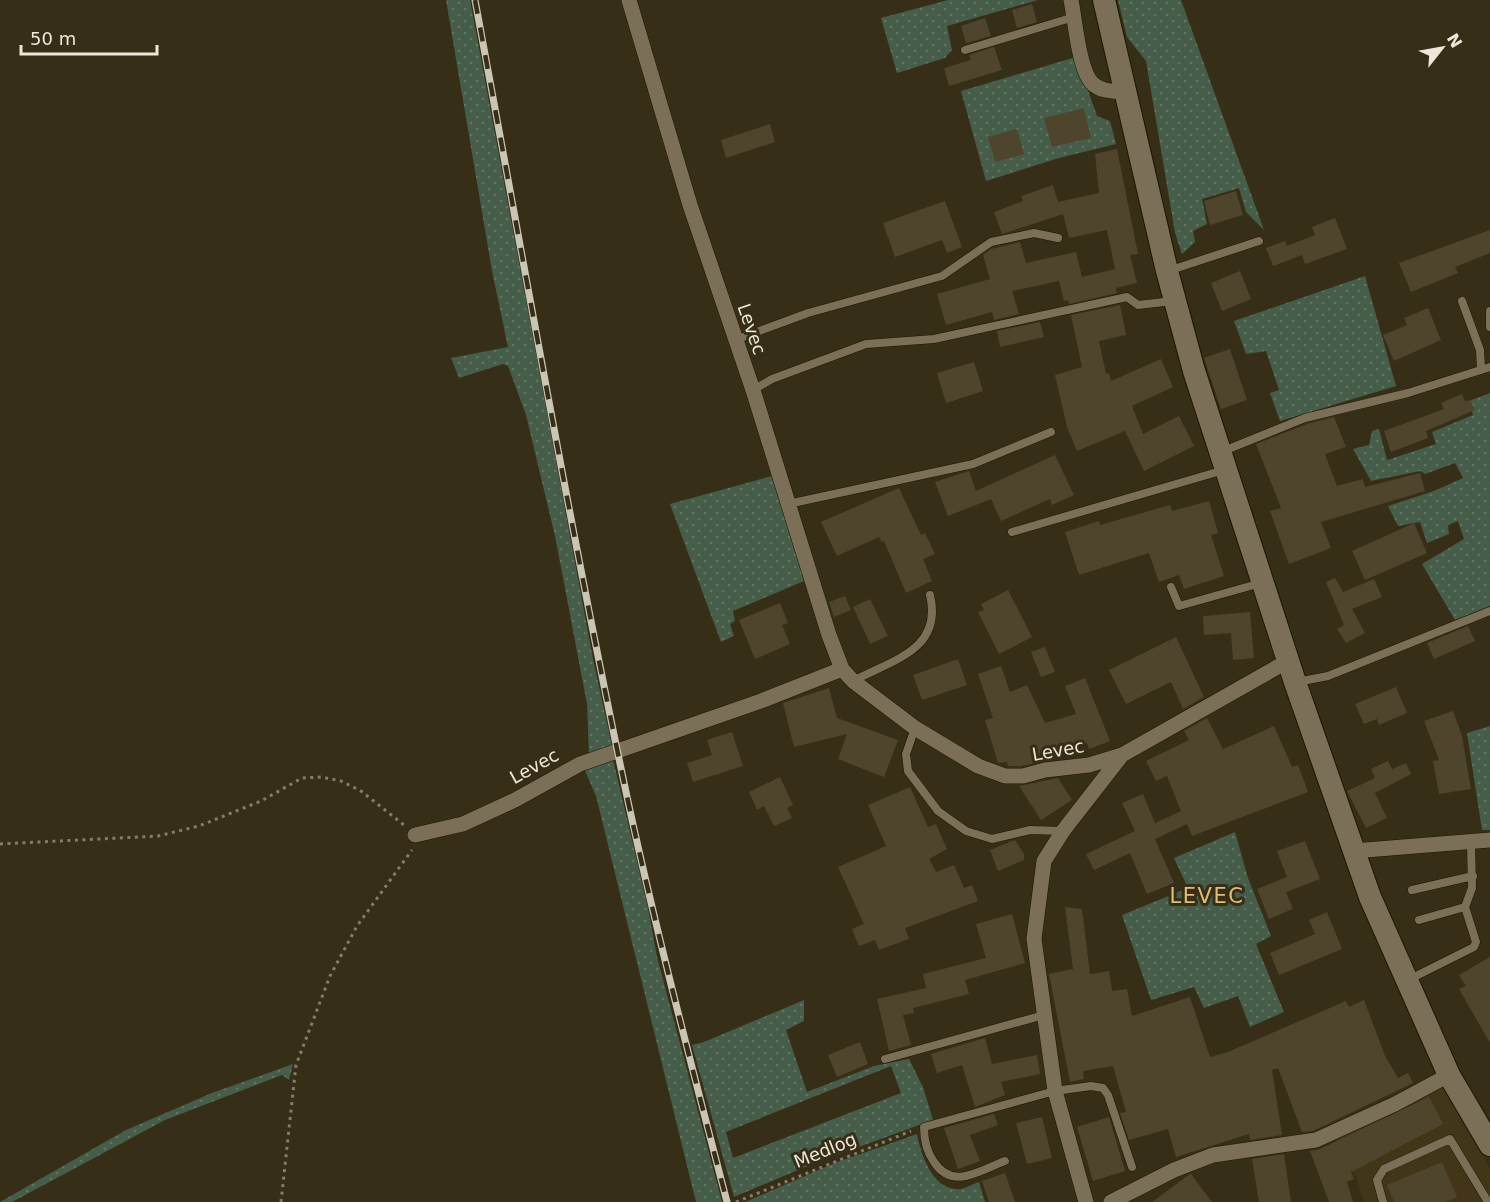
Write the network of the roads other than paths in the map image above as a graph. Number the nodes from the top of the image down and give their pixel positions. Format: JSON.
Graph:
{"nodes":[{"id":1,"x":629,"y":0,"type":"edge"},
{"id":2,"x":1071,"y":0,"type":"edge"},
{"id":3,"x":1104,"y":0,"type":"edge"},
{"id":4,"x":1074,"y":17,"type":"junction"},
{"id":5,"x":965,"y":50,"type":"dead end"},
{"id":6,"x":1125,"y":92,"type":"junction"},
{"id":7,"x":1058,"y":238,"type":"dead end"},
{"id":8,"x":1259,"y":241,"type":"dead end"},
{"id":9,"x":1167,"y":271,"type":"junction"},
{"id":10,"x":1175,"y":301,"type":"junction"},
{"id":11,"x":1462,"y":301,"type":"dead end"},
{"id":12,"x":1490,"y":311,"type":"edge"},
{"id":13,"x":1490,"y":327,"type":"edge"},
{"id":14,"x":735,"y":340,"type":"junction"},
{"id":15,"x":1486,"y":368,"type":"edge"},
{"id":16,"x":753,"y":390,"type":"junction"},
{"id":17,"x":1051,"y":432,"type":"dead end"},
{"id":18,"x":1222,"y":461,"type":"junction"},
{"id":19,"x":787,"y":505,"type":"junction"},
{"id":20,"x":1012,"y":532,"type":"dead end"},
{"id":21,"x":1262,"y":583,"type":"junction"},
{"id":22,"x":1171,"y":587,"type":"dead end"},
{"id":23,"x":930,"y":595,"type":"dead end"},
{"id":24,"x":1490,"y":611,"type":"edge"},
{"id":25,"x":842,"y":669,"type":"junction"},
{"id":26,"x":1292,"y":672,"type":"junction"},
{"id":27,"x":853,"y":681,"type":"junction"},
{"id":28,"x":915,"y":728,"type":"junction"},
{"id":29,"x":1122,"y":754,"type":"junction"},
{"id":30,"x":1063,"y":831,"type":"junction"},
{"id":31,"x":415,"y":835,"type":"road end"},
{"id":32,"x":1490,"y":840,"type":"edge"},
{"id":33,"x":1472,"y":843,"type":"junction"},
{"id":34,"x":1353,"y":851,"type":"junction"},
{"id":35,"x":1473,"y":876,"type":"junction"},
{"id":36,"x":1412,"y":890,"type":"dead end"},
{"id":37,"x":1465,"y":907,"type":"junction"},
{"id":38,"x":1419,"y":920,"type":"dead end"},
{"id":39,"x":1406,"y":981,"type":"junction"},
{"id":40,"x":1044,"y":1016,"type":"junction"},
{"id":41,"x":885,"y":1059,"type":"dead end"},
{"id":42,"x":1449,"y":1075,"type":"junction"},
{"id":43,"x":1055,"y":1091,"type":"junction"},
{"id":44,"x":1490,"y":1145,"type":"edge"},
{"id":45,"x":1005,"y":1161,"type":"dead end"},
{"id":46,"x":1132,"y":1167,"type":"dead end"},
{"id":47,"x":1086,"y":1202,"type":"edge"},
{"id":48,"x":1111,"y":1202,"type":"edge"},
{"id":49,"x":1383,"y":1202,"type":"edge"},
{"id":50,"x":1488,"y":1202,"type":"edge"}],
"edges":[{"from":1,"to":14,"type":"street","name":"Levec"},
{"from":2,"to":4,"type":"street"},
{"from":3,"to":6,"type":"main road"},
{"from":4,"to":5,"type":"lane"},
{"from":4,"to":6,"type":"street"},
{"from":6,"to":9,"type":"main road"},
{"from":7,"to":14,"type":"lane"},
{"from":8,"to":9,"type":"lane"},
{"from":9,"to":10,"type":"main road"},
{"from":10,"to":16,"type":"lane"},
{"from":10,"to":18,"type":"main road"},
{"from":11,"to":15,"type":"lane"},
{"from":12,"to":13,"type":"lane"},
{"from":14,"to":16,"type":"street","name":"Levec"},
{"from":15,"to":18,"type":"lane"},
{"from":16,"to":19,"type":"street","name":"Levec"},
{"from":17,"to":19,"type":"lane"},
{"from":18,"to":20,"type":"lane"},
{"from":18,"to":21,"type":"main road"},
{"from":19,"to":25,"type":"street","name":"Levec"},
{"from":21,"to":22,"type":"lane"},
{"from":21,"to":26,"type":"main road"},
{"from":23,"to":27,"type":"lane"},
{"from":24,"to":26,"type":"lane"},
{"from":25,"to":27,"type":"street","name":"Levec"},
{"from":25,"to":31,"type":"street","name":"Levec"},
{"from":26,"to":29,"type":"street","name":"Levec"},
{"from":26,"to":34,"type":"main road"},
{"from":27,"to":28,"type":"street","name":"Levec"},
{"from":28,"to":29,"type":"street","name":"Levec"},
{"from":28,"to":30,"type":"lane"},
{"from":29,"to":30,"type":"street"},
{"from":30,"to":40,"type":"street"},
{"from":32,"to":33,"type":"street"},
{"from":33,"to":34,"type":"street"},
{"from":33,"to":35,"type":"lane"},
{"from":34,"to":39,"type":"main road"},
{"from":35,"to":36,"type":"lane"},
{"from":35,"to":37,"type":"lane"},
{"from":37,"to":38,"type":"lane"},
{"from":37,"to":39,"type":"lane"},
{"from":39,"to":42,"type":"main road"},
{"from":40,"to":41,"type":"lane"},
{"from":40,"to":43,"type":"street"},
{"from":42,"to":44,"type":"main road"},
{"from":42,"to":48,"type":"street"},
{"from":43,"to":45,"type":"lane"},
{"from":43,"to":46,"type":"lane"},
{"from":43,"to":47,"type":"street"},
{"from":49,"to":50,"type":"lane"}]}
